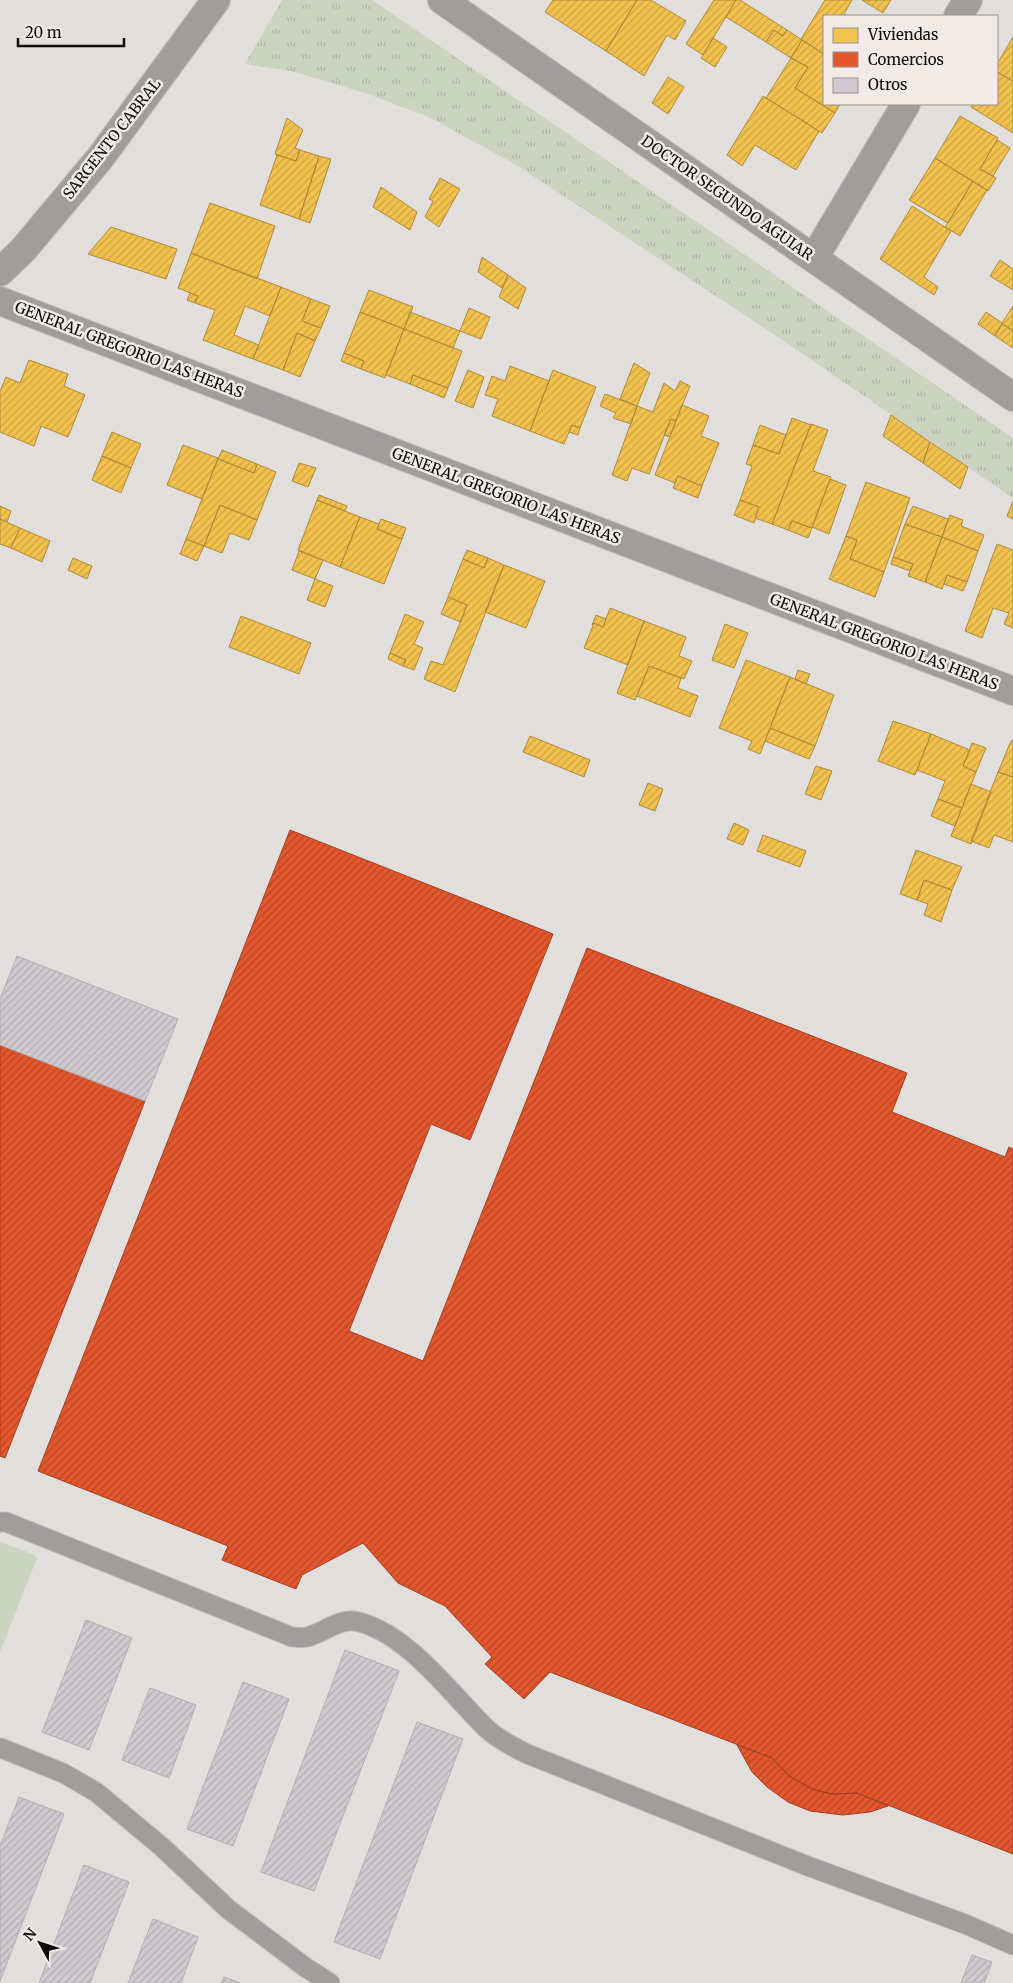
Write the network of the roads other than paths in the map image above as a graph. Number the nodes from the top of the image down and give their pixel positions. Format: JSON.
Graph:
{"nodes":[{"id":1,"x":216,"y":0,"type":"edge"},
{"id":2,"x":442,"y":0,"type":"edge"},
{"id":3,"x":968,"y":0,"type":"edge"},
{"id":4,"x":959,"y":15,"type":"edge"},
{"id":5,"x":905,"y":105,"type":"edge"},
{"id":6,"x":814,"y":258,"type":"junction"},
{"id":7,"x":0,"y":272,"type":"edge"},
{"id":8,"x":0,"y":301,"type":"edge"},
{"id":9,"x":1013,"y":396,"type":"edge"},
{"id":10,"x":1013,"y":691,"type":"edge"},
{"id":11,"x":0,"y":1522,"type":"edge"},
{"id":12,"x":1,"y":1748,"type":"edge"},
{"id":13,"x":1013,"y":1945,"type":"edge"},
{"id":14,"x":330,"y":1983,"type":"edge"}],
"edges":[{"from":1,"to":7,"type":"main road","name":"SARGENTO CABRAL"},
{"from":2,"to":6,"type":"street","name":"DOCTOR SEGUNDO AGUIAR"},
{"from":3,"to":4,"type":"street"},
{"from":5,"to":6,"type":"street"},
{"from":6,"to":9,"type":"street","name":"DOCTOR SEGUNDO AGUIAR"},
{"from":8,"to":10,"type":"street","name":"GENERAL GREGORIO LAS HERAS"},
{"from":11,"to":13,"type":"lane"},
{"from":12,"to":14,"type":"lane"}]}
